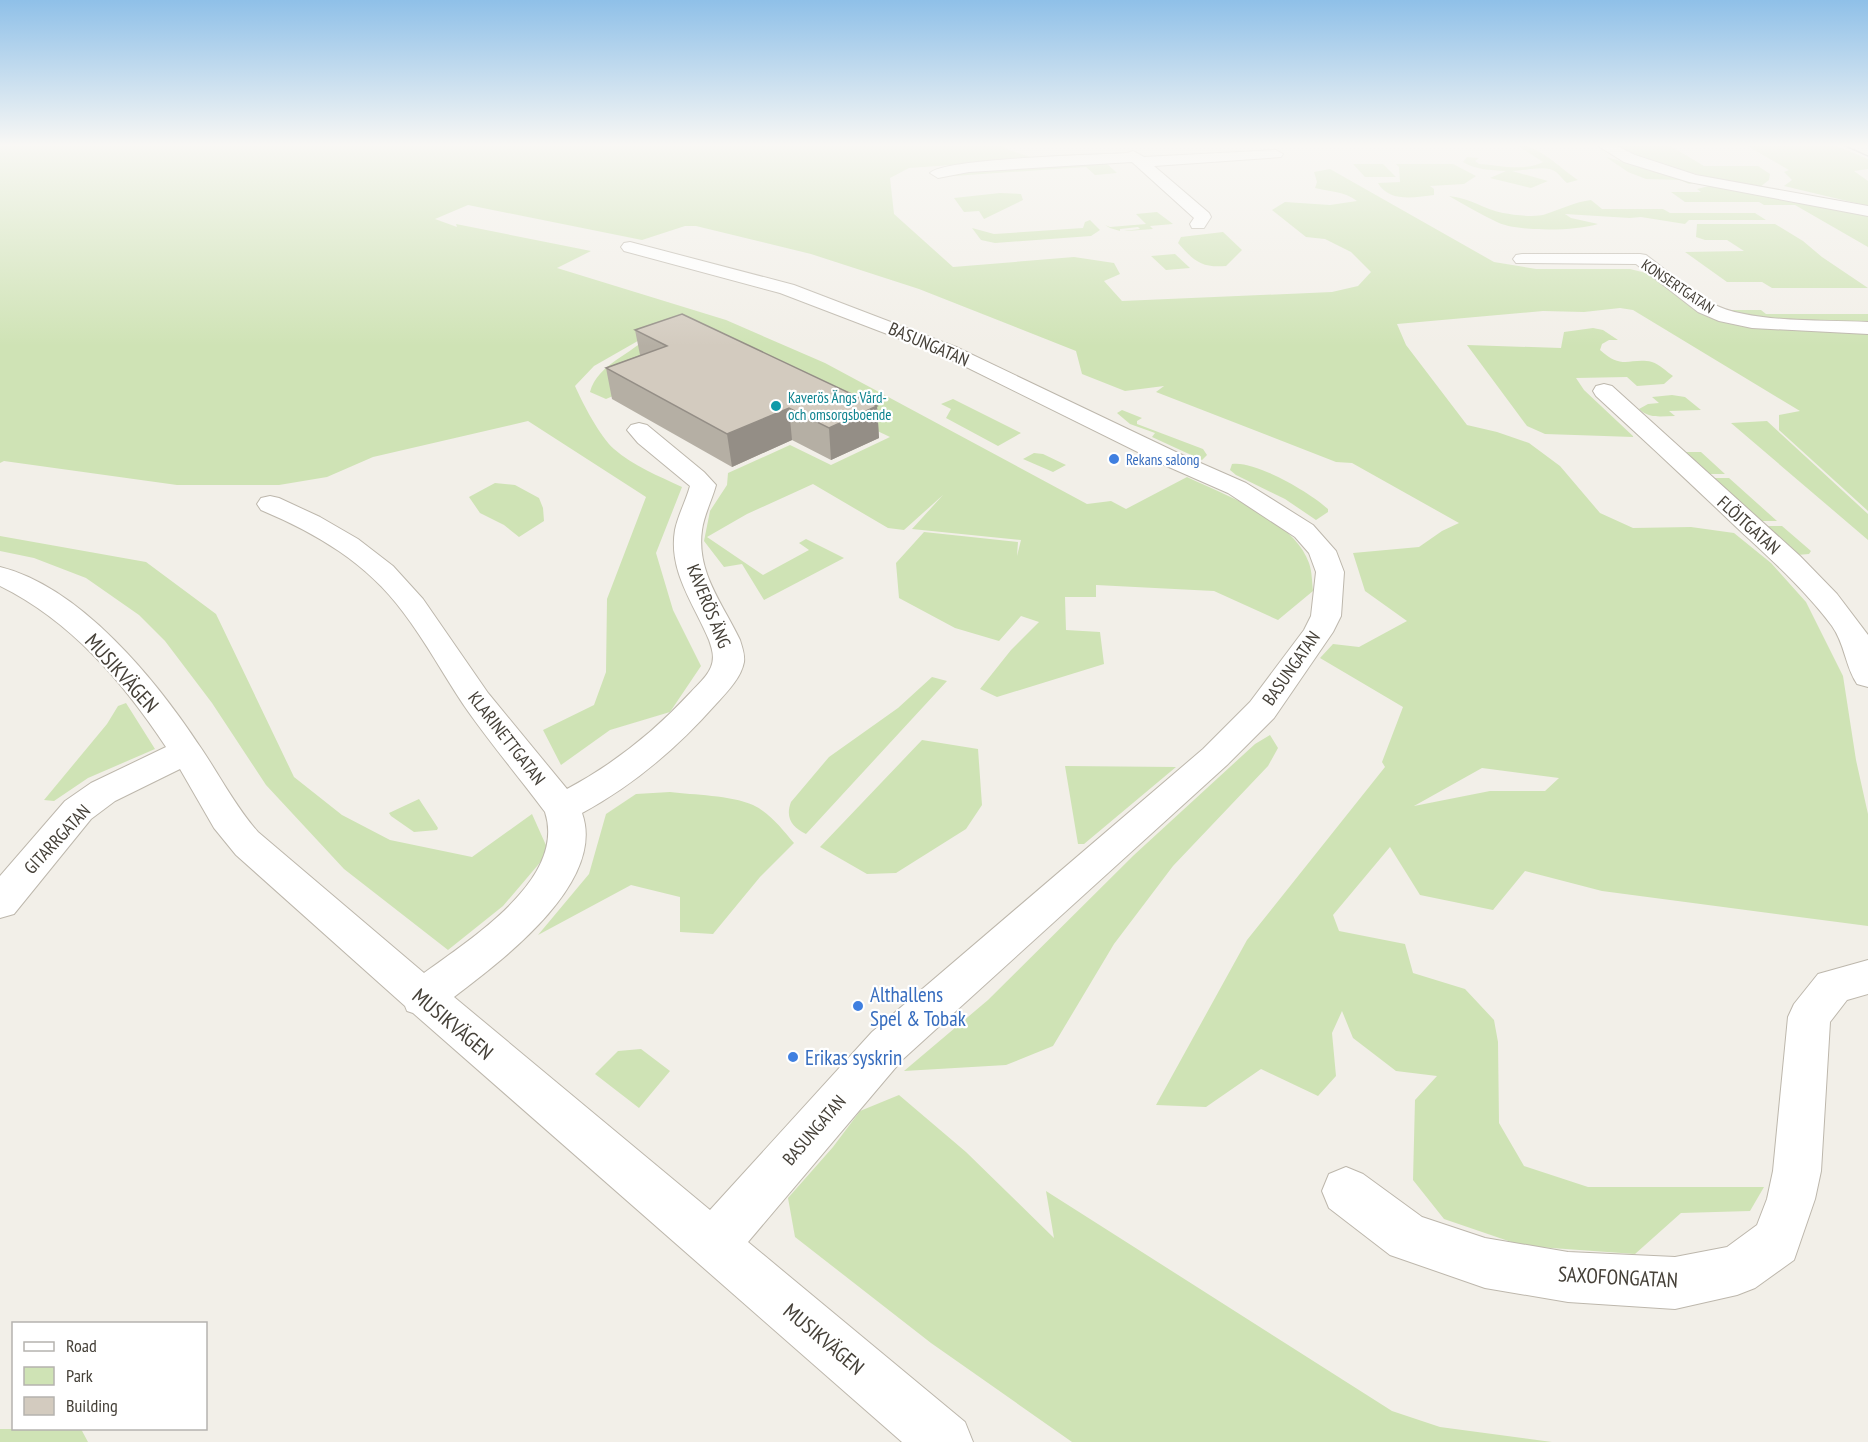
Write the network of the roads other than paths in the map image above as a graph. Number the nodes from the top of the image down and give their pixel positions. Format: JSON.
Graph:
{"nodes":[{"id":1,"x":1196,"y":211,"type":"edge"},
{"id":2,"x":1198,"y":224,"type":"dead end"},
{"id":3,"x":630,"y":247,"type":"dead end"},
{"id":4,"x":1522,"y":259,"type":"dead end"},
{"id":5,"x":1868,"y":328,"type":"edge"},
{"id":6,"x":1604,"y":392,"type":"dead end"},
{"id":7,"x":639,"y":430,"type":"dead end"},
{"id":8,"x":270,"y":504,"type":"dead end"},
{"id":9,"x":0,"y":575,"type":"edge"},
{"id":10,"x":1868,"y":677,"type":"edge"},
{"id":11,"x":186,"y":752,"type":"junction"},
{"id":12,"x":562,"y":808,"type":"junction"},
{"id":13,"x":0,"y":903,"type":"edge"},
{"id":14,"x":1868,"y":977,"type":"edge"},
{"id":15,"x":422,"y":998,"type":"junction"},
{"id":16,"x":1346,"y":1191,"type":"dead end"},
{"id":17,"x":713,"y":1244,"type":"junction"},
{"id":18,"x":945,"y":1442,"type":"edge"}],
"edges":[{"from":1,"to":2,"type":"street"},
{"from":3,"to":17,"type":"street","name":"BASUNGATAN"},
{"from":4,"to":5,"type":"street","name":"KONSERTGATAN"},
{"from":6,"to":10,"type":"street","name":"FLÖJTGATAN"},
{"from":7,"to":12,"type":"street","name":"KAVERÖS ÄNG"},
{"from":8,"to":12,"type":"street","name":"KLARINETTGATAN"},
{"from":9,"to":11,"type":"street","name":"MUSIKVÄGEN"},
{"from":11,"to":13,"type":"street","name":"GITARRGATAN"},
{"from":11,"to":15,"type":"street","name":"MUSIKVÄGEN"},
{"from":12,"to":15,"type":"street","name":"KLARINETTGATAN"},
{"from":14,"to":16,"type":"street","name":"SAXOFONGATAN"},
{"from":15,"to":17,"type":"street","name":"MUSIKVÄGEN"},
{"from":17,"to":18,"type":"street","name":"MUSIKVÄGEN"}]}
